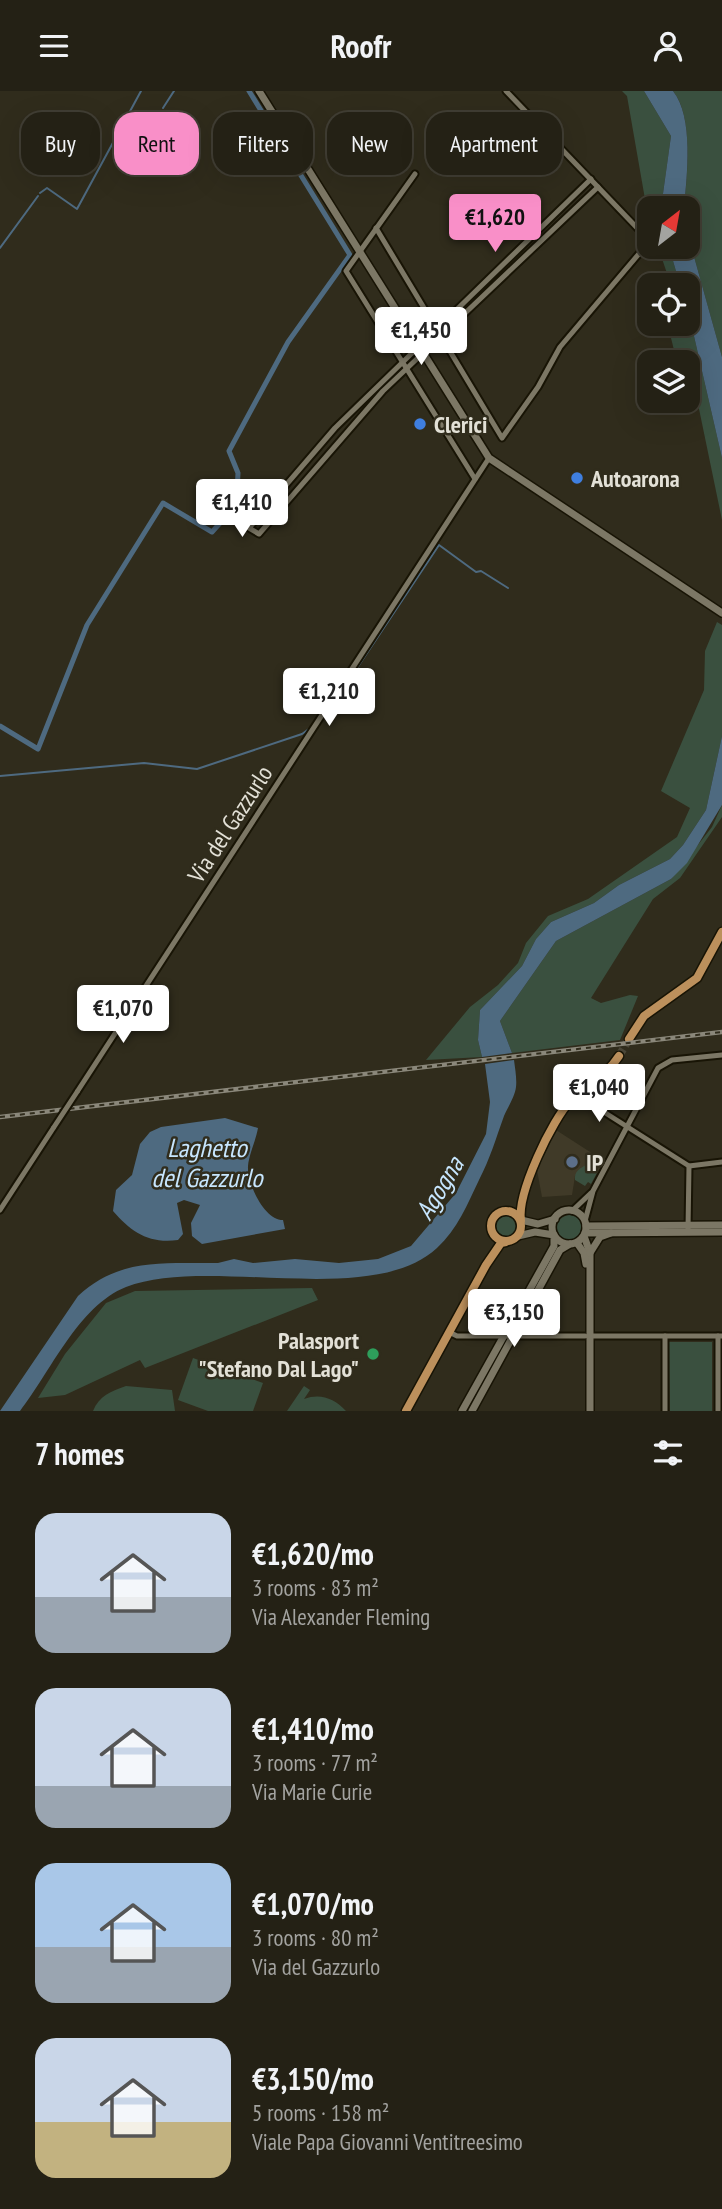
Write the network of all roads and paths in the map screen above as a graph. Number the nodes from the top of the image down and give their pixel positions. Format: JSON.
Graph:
{"nodes":[{"id":1,"x":259,"y":91,"type":"edge"},
{"id":2,"x":506,"y":91,"type":"edge"},
{"id":3,"x":415,"y":174,"type":"dead end"},
{"id":4,"x":591,"y":179,"type":"junction"},
{"id":5,"x":598,"y":187,"type":"junction"},
{"id":6,"x":376,"y":228,"type":"junction"},
{"id":7,"x":360,"y":254,"type":"junction"},
{"id":8,"x":437,"y":328,"type":"junction"},
{"id":9,"x":442,"y":337,"type":"junction"},
{"id":10,"x":418,"y":347,"type":"junction"},
{"id":11,"x":422,"y":355,"type":"junction"},
{"id":12,"x":402,"y":362,"type":"junction"},
{"id":13,"x":407,"y":369,"type":"junction"},
{"id":14,"x":489,"y":458,"type":"junction"},
{"id":15,"x":475,"y":479,"type":"junction"},
{"id":16,"x":722,"y":613,"type":"edge"},
{"id":17,"x":722,"y":932,"type":"edge"},
{"id":18,"x":629,"y":1039,"type":"tunnel mouth"},
{"id":19,"x":722,"y":1055,"type":"edge"},
{"id":20,"x":620,"y":1056,"type":"tunnel mouth"},
{"id":21,"x":586,"y":1100,"type":"dead end"},
{"id":22,"x":627,"y":1126,"type":"junction"},
{"id":23,"x":722,"y":1161,"type":"edge"},
{"id":24,"x":689,"y":1166,"type":"junction"},
{"id":25,"x":525,"y":1188,"type":"junction"},
{"id":26,"x":593,"y":1191,"type":"junction"},
{"id":27,"x":0,"y":1210,"type":"edge"},
{"id":28,"x":505,"y":1211,"type":"junction"},
{"id":29,"x":572,"y":1211,"type":"junction"},
{"id":30,"x":555,"y":1219,"type":"junction"},
{"id":31,"x":521,"y":1220,"type":"junction"},
{"id":32,"x":722,"y":1225,"type":"edge"},
{"id":33,"x":585,"y":1229,"type":"junction"},
{"id":34,"x":688,"y":1229,"type":"junction"},
{"id":35,"x":617,"y":1231,"type":"junction"},
{"id":36,"x":722,"y":1232,"type":"edge"},
{"id":37,"x":493,"y":1234,"type":"junction"},
{"id":38,"x":554,"y":1235,"type":"junction"},
{"id":39,"x":518,"y":1236,"type":"junction"},
{"id":40,"x":506,"y":1242,"type":"junction"},
{"id":41,"x":573,"y":1243,"type":"junction"},
{"id":42,"x":590,"y":1253,"type":"junction"},
{"id":43,"x":486,"y":1265,"type":"junction"},
{"id":44,"x":449,"y":1332,"type":"junction"},
{"id":45,"x":503,"y":1336,"type":"junction"},
{"id":46,"x":512,"y":1336,"type":"junction"},
{"id":47,"x":588,"y":1336,"type":"junction"},
{"id":48,"x":665,"y":1336,"type":"junction"},
{"id":49,"x":720,"y":1336,"type":"edge"},
{"id":50,"x":406,"y":1411,"type":"edge"},
{"id":51,"x":462,"y":1411,"type":"edge"},
{"id":52,"x":472,"y":1411,"type":"edge"},
{"id":53,"x":587,"y":1411,"type":"edge"},
{"id":54,"x":665,"y":1411,"type":"edge"},
{"id":55,"x":718,"y":1411,"type":"edge"}],
"edges":[{"from":1,"to":7,"type":"street"},
{"from":2,"to":4,"type":"street"},
{"from":3,"to":6,"type":"street"},
{"from":4,"to":5,"type":"street"},
{"from":4,"to":8,"type":"street"},
{"from":5,"to":9,"type":"street"},
{"from":5,"to":9,"type":"street"},
{"from":6,"to":7,"type":"street"},
{"from":6,"to":8,"type":"street"},
{"from":7,"to":10,"type":"street"},
{"from":7,"to":12,"type":"street"},
{"from":8,"to":9,"type":"street"},
{"from":8,"to":10,"type":"street"},
{"from":9,"to":11,"type":"street"},
{"from":10,"to":11,"type":"street"},
{"from":10,"to":12,"type":"street"},
{"from":11,"to":13,"type":"street"},
{"from":11,"to":14,"type":"street"},
{"from":12,"to":13,"type":"street"},
{"from":12,"to":13,"type":"street"},
{"from":13,"to":15,"type":"street"},
{"from":14,"to":15,"type":"street","name":"Via del Gazzurlo"},
{"from":14,"to":16,"type":"street"},
{"from":15,"to":27,"type":"street","name":"Via del Gazzurlo","bridge":true},
{"from":17,"to":18,"type":"main road"},
{"from":19,"to":22,"type":"street"},
{"from":20,"to":25,"type":"main road"},
{"from":21,"to":22,"type":"street"},
{"from":22,"to":24,"type":"street"},
{"from":22,"to":26,"type":"street"},
{"from":23,"to":24,"type":"street"},
{"from":24,"to":34,"type":"street"},
{"from":25,"to":28,"type":"main road"},
{"from":25,"to":31,"type":"main road"},
{"from":26,"to":29,"type":"street"},
{"from":26,"to":33,"type":"street"},
{"from":28,"to":31,"type":"main road"},
{"from":28,"to":37,"type":"main road"},
{"from":29,"to":30,"type":"street"},
{"from":29,"to":33,"type":"street"},
{"from":30,"to":31,"type":"street"},
{"from":30,"to":38,"type":"street"},
{"from":31,"to":39,"type":"main road"},
{"from":32,"to":34,"type":"street"},
{"from":33,"to":34,"type":"street"},
{"from":33,"to":35,"type":"street"},
{"from":33,"to":41,"type":"street"},
{"from":33,"to":42,"type":"street"},
{"from":34,"to":35,"type":"street"},
{"from":34,"to":36,"type":"street"},
{"from":35,"to":42,"type":"street"},
{"from":37,"to":40,"type":"main road"},
{"from":37,"to":43,"type":"main road"},
{"from":38,"to":39,"type":"street"},
{"from":38,"to":41,"type":"street"},
{"from":38,"to":45,"type":"street"},
{"from":39,"to":40,"type":"main road"},
{"from":40,"to":43,"type":"main road"},
{"from":41,"to":46,"type":"street"},
{"from":41,"to":47,"type":"street"},
{"from":42,"to":47,"type":"street"},
{"from":43,"to":44,"type":"main road"},
{"from":44,"to":45,"type":"street"},
{"from":44,"to":50,"type":"main road"},
{"from":45,"to":46,"type":"street"},
{"from":45,"to":51,"type":"street"},
{"from":46,"to":47,"type":"street"},
{"from":46,"to":52,"type":"street"},
{"from":47,"to":48,"type":"street"},
{"from":47,"to":53,"type":"street"},
{"from":48,"to":49,"type":"street"},
{"from":48,"to":54,"type":"street"},
{"from":49,"to":55,"type":"street"}]}
